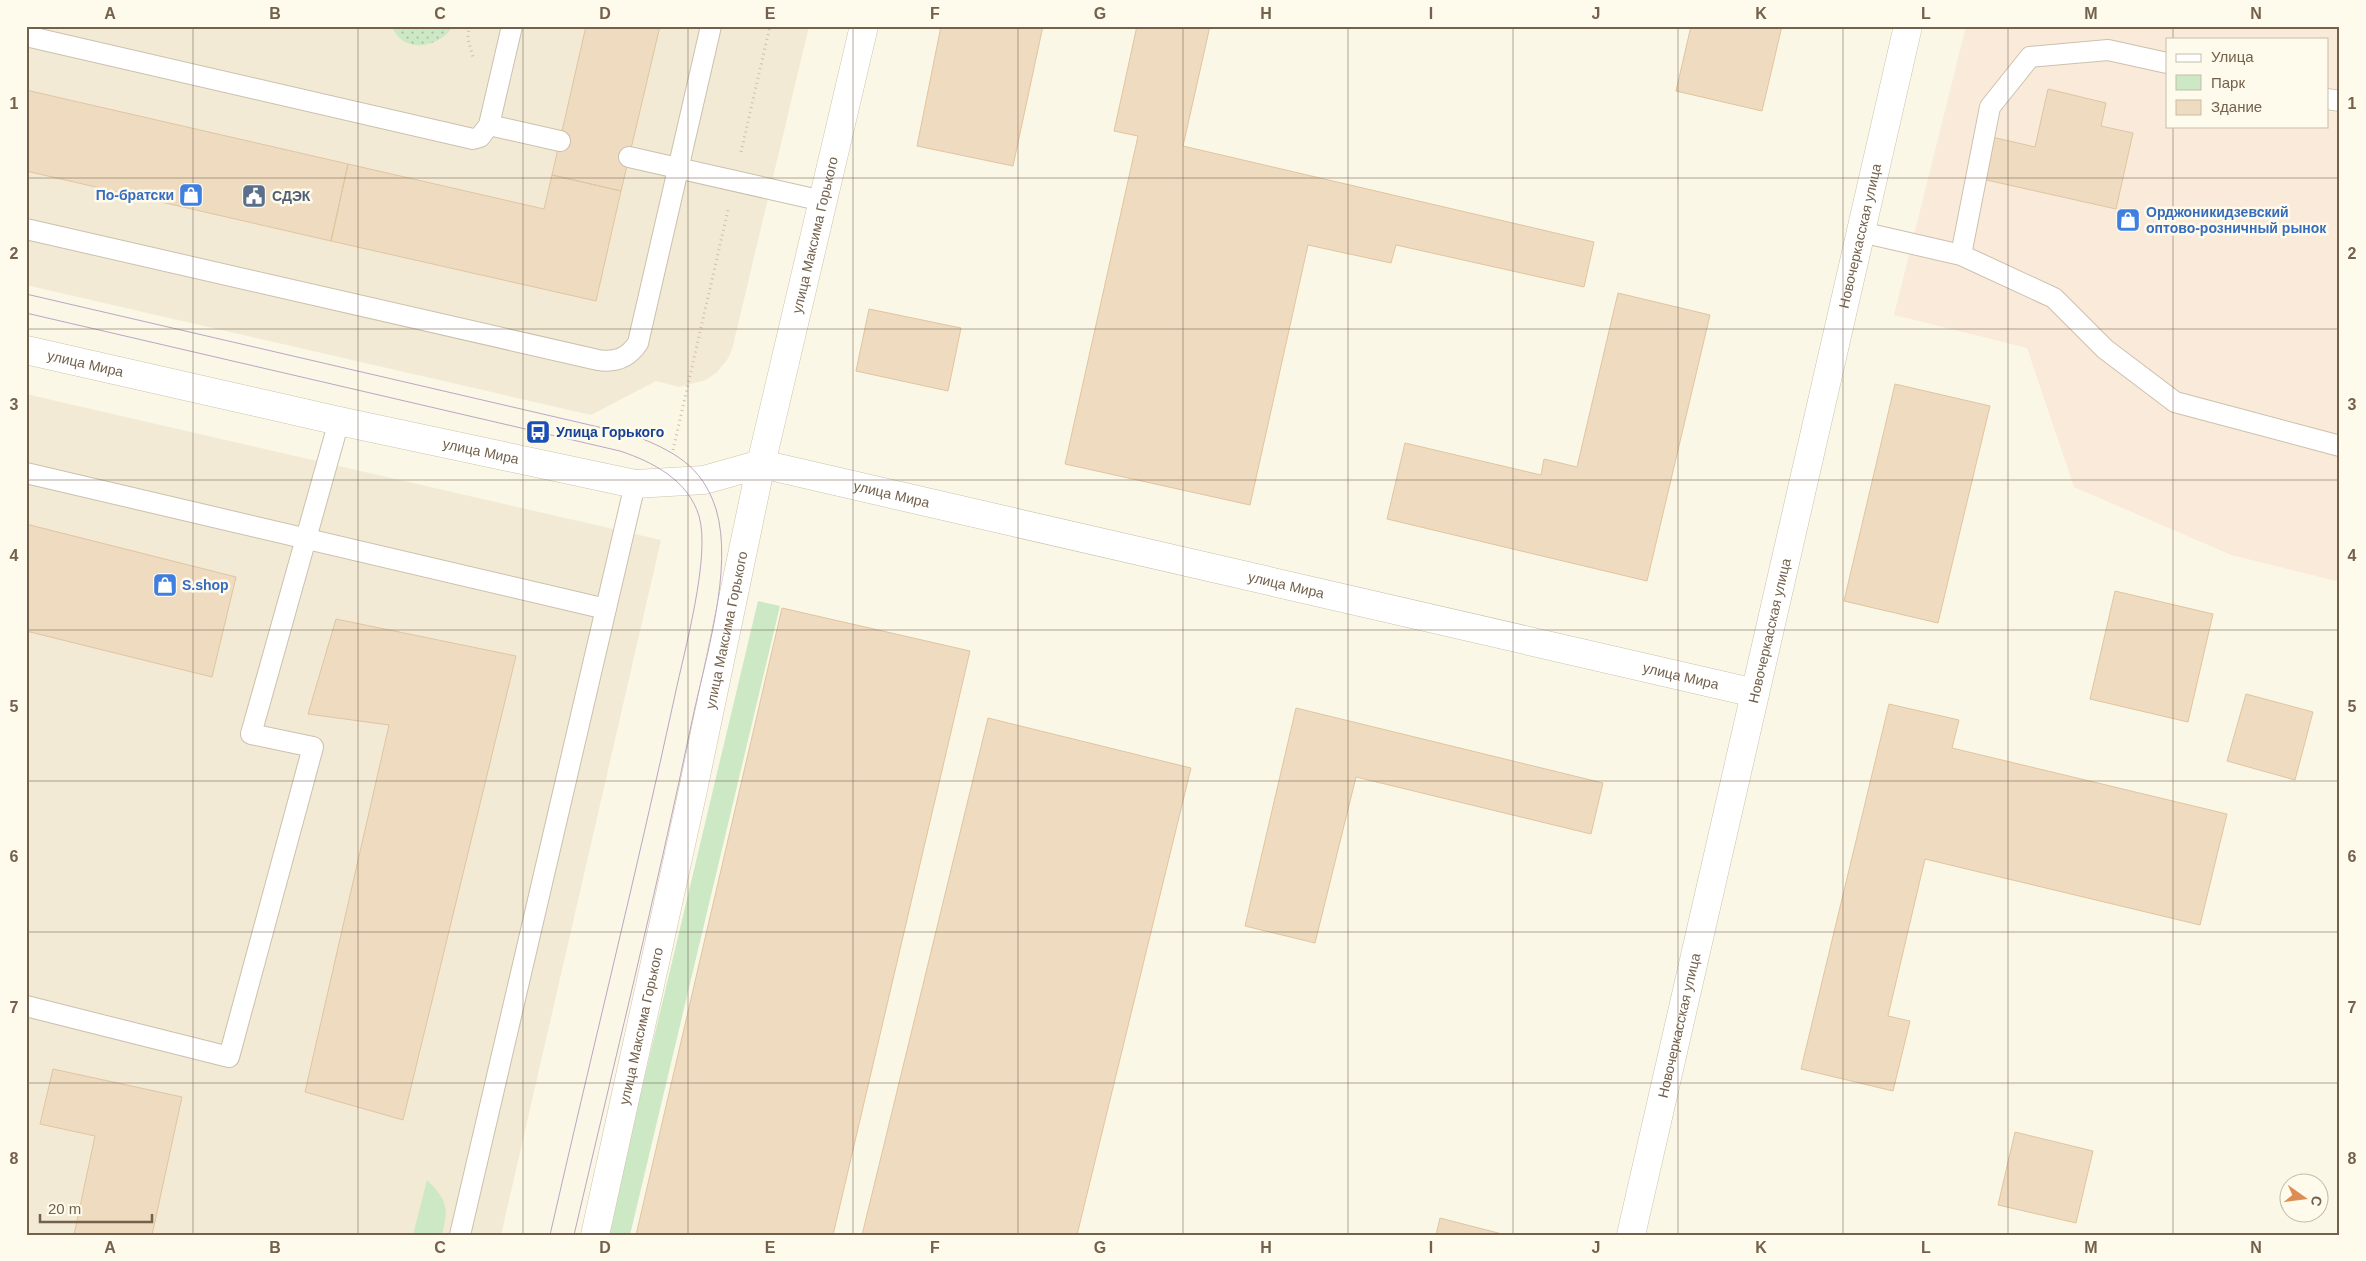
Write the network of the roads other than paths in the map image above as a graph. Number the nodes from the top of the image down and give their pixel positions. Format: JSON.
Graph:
{"nodes":[{"id":1,"x":512,"y":26,"type":"edge"},
{"id":2,"x":711,"y":26,"type":"edge"},
{"id":3,"x":864,"y":26,"type":"edge"},
{"id":4,"x":1908,"y":26,"type":"edge"},
{"id":5,"x":26,"y":36,"type":"edge"},
{"id":6,"x":2166,"y":64,"type":"edge"},
{"id":7,"x":489,"y":125,"type":"junction"},
{"id":8,"x":560,"y":141,"type":"dead end"},
{"id":9,"x":629,"y":157,"type":"dead end"},
{"id":10,"x":678,"y":168,"type":"junction"},
{"id":11,"x":823,"y":201,"type":"junction"},
{"id":12,"x":26,"y":229,"type":"edge"},
{"id":13,"x":1861,"y":232,"type":"junction"},
{"id":14,"x":1961,"y":255,"type":"junction"},
{"id":15,"x":26,"y":350,"type":"edge"},
{"id":16,"x":339,"y":421,"type":"junction"},
{"id":17,"x":2340,"y":446,"type":"edge"},
{"id":18,"x":761,"y":464,"type":"junction"},
{"id":19,"x":26,"y":473,"type":"edge"},
{"id":20,"x":635,"y":484,"type":"junction"},
{"id":21,"x":306,"y":540,"type":"junction"},
{"id":22,"x":606,"y":609,"type":"junction"},
{"id":23,"x":1755,"y":693,"type":"junction"},
{"id":24,"x":26,"y":1006,"type":"edge"},
{"id":25,"x":460,"y":1235,"type":"edge"},
{"id":26,"x":595,"y":1235,"type":"edge"},
{"id":27,"x":1630,"y":1235,"type":"edge"}],
"edges":[{"from":1,"to":7,"type":"lane"},
{"from":2,"to":10,"type":"lane"},
{"from":3,"to":11,"type":"street","name":"улица Максима Горького"},
{"from":4,"to":13,"type":"street","name":"Новочеркасская улица"},
{"from":5,"to":7,"type":"lane"},
{"from":6,"to":14,"type":"lane"},
{"from":7,"to":8,"type":"lane"},
{"from":9,"to":10,"type":"lane"},
{"from":10,"to":11,"type":"lane"},
{"from":10,"to":12,"type":"lane"},
{"from":11,"to":18,"type":"street","name":"улица Максима Горького"},
{"from":13,"to":14,"type":"lane"},
{"from":13,"to":23,"type":"street","name":"Новочеркасская улица"},
{"from":14,"to":17,"type":"lane"},
{"from":15,"to":16,"type":"street","name":"улица Мира"},
{"from":16,"to":20,"type":"street","name":"улица Мира"},
{"from":16,"to":21,"type":"lane"},
{"from":18,"to":20,"type":"street","name":"улица Мира"},
{"from":18,"to":23,"type":"street","name":"улица Мира"},
{"from":18,"to":26,"type":"street","name":"улица Максима Горького"},
{"from":19,"to":21,"type":"lane"},
{"from":20,"to":22,"type":"lane"},
{"from":21,"to":22,"type":"lane"},
{"from":21,"to":24,"type":"lane"},
{"from":22,"to":25,"type":"lane"},
{"from":23,"to":27,"type":"street","name":"Новочеркасская улица"}]}
